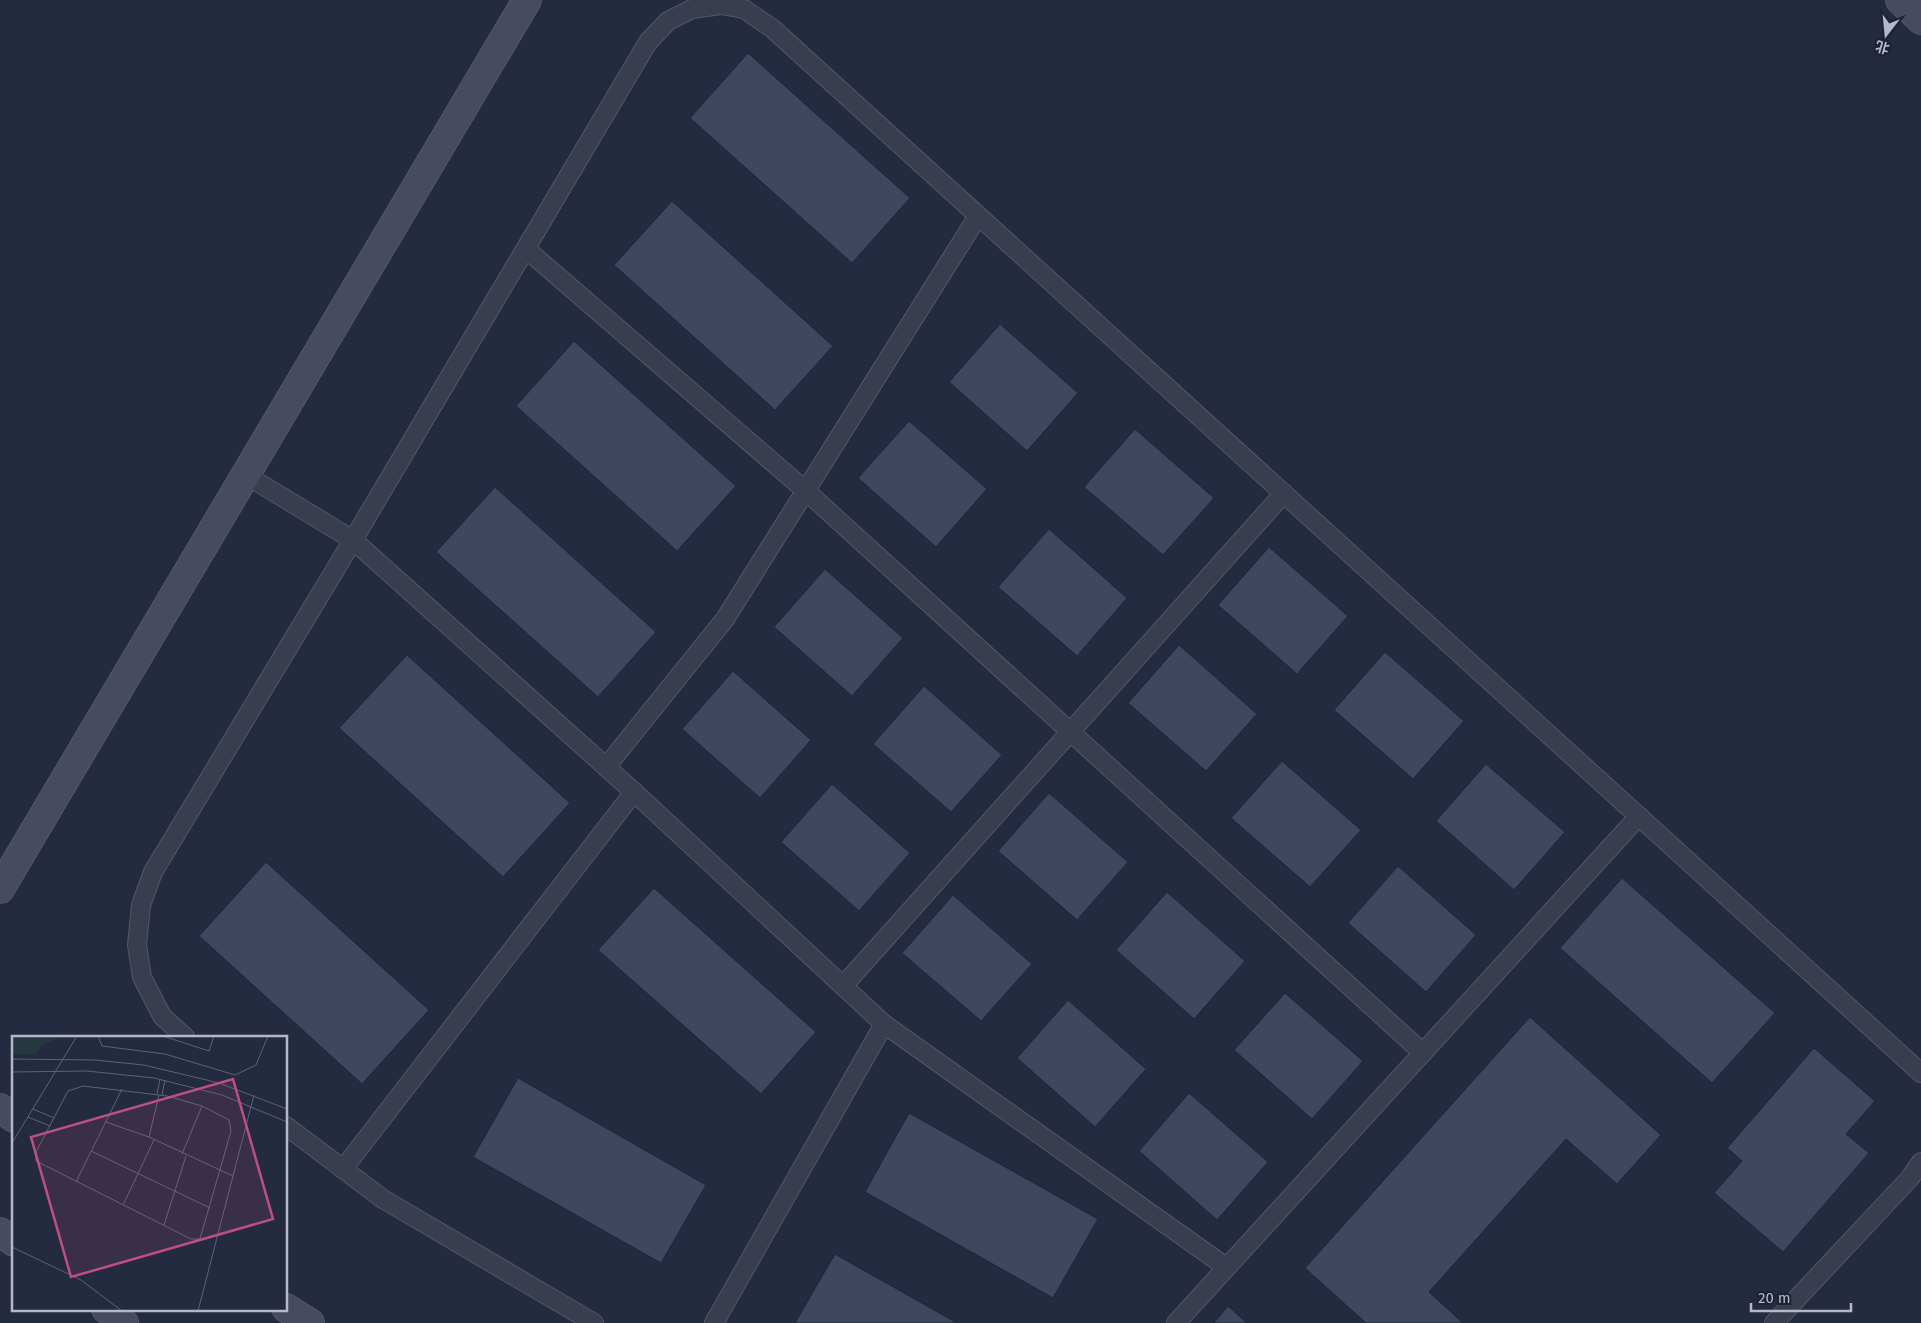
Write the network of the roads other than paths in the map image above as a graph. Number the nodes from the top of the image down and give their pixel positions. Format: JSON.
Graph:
{"nodes":[{"id":1,"x":528,"y":0,"type":"edge"},
{"id":2,"x":1900,"y":0,"type":"edge"},
{"id":3,"x":1921,"y":20,"type":"edge"},
{"id":4,"x":978,"y":216,"type":"junction"},
{"id":5,"x":526,"y":249,"type":"junction"},
{"id":6,"x":246,"y":474,"type":"junction"},
{"id":7,"x":806,"y":491,"type":"junction"},
{"id":8,"x":1284,"y":493,"type":"junction"},
{"id":9,"x":353,"y":540,"type":"junction"},
{"id":10,"x":1070,"y":731,"type":"junction"},
{"id":11,"x":606,"y":767,"type":"junction"},
{"id":12,"x":634,"y":792,"type":"junction"},
{"id":13,"x":1639,"y":816,"type":"junction"},
{"id":14,"x":0,"y":889,"type":"edge"},
{"id":15,"x":843,"y":986,"type":"junction"},
{"id":16,"x":884,"y":1024,"type":"junction"},
{"id":17,"x":184,"y":1036,"type":"edge"},
{"id":18,"x":1423,"y":1053,"type":"junction"},
{"id":19,"x":1921,"y":1073,"type":"edge"},
{"id":20,"x":0,"y":1108,"type":"edge"},
{"id":21,"x":12,"y":1117,"type":"edge"},
{"id":22,"x":288,"y":1128,"type":"edge"},
{"id":23,"x":1921,"y":1162,"type":"edge"},
{"id":24,"x":343,"y":1169,"type":"junction"},
{"id":25,"x":0,"y":1232,"type":"edge"},
{"id":26,"x":12,"y":1241,"type":"edge"},
{"id":27,"x":1226,"y":1267,"type":"junction"},
{"id":28,"x":288,"y":1309,"type":"edge"},
{"id":29,"x":107,"y":1310,"type":"edge"},
{"id":30,"x":124,"y":1323,"type":"edge"},
{"id":31,"x":310,"y":1323,"type":"edge"},
{"id":32,"x":594,"y":1323,"type":"edge"},
{"id":33,"x":714,"y":1323,"type":"edge"},
{"id":34,"x":1176,"y":1323,"type":"edge"},
{"id":35,"x":1774,"y":1323,"type":"edge"}],
"edges":[{"from":1,"to":6,"type":"main road"},
{"from":2,"to":3,"type":"main road"},
{"from":4,"to":5,"type":"lane"},
{"from":4,"to":7,"type":"lane"},
{"from":4,"to":8,"type":"lane"},
{"from":5,"to":7,"type":"lane"},
{"from":5,"to":9,"type":"lane"},
{"from":6,"to":9,"type":"lane"},
{"from":6,"to":14,"type":"main road"},
{"from":7,"to":10,"type":"lane"},
{"from":7,"to":11,"type":"lane"},
{"from":8,"to":10,"type":"lane"},
{"from":8,"to":13,"type":"lane"},
{"from":9,"to":11,"type":"lane"},
{"from":9,"to":17,"type":"lane"},
{"from":10,"to":15,"type":"lane"},
{"from":10,"to":18,"type":"lane"},
{"from":11,"to":12,"type":"lane"},
{"from":12,"to":15,"type":"lane"},
{"from":12,"to":24,"type":"lane"},
{"from":13,"to":18,"type":"lane"},
{"from":13,"to":19,"type":"lane"},
{"from":15,"to":16,"type":"lane"},
{"from":16,"to":27,"type":"lane"},
{"from":16,"to":33,"type":"lane"},
{"from":18,"to":27,"type":"lane"},
{"from":20,"to":21,"type":"main road"},
{"from":22,"to":24,"type":"lane"},
{"from":23,"to":35,"type":"lane"},
{"from":24,"to":32,"type":"lane"},
{"from":25,"to":26,"type":"main road"},
{"from":27,"to":34,"type":"lane"},
{"from":28,"to":31,"type":"main road"},
{"from":29,"to":30,"type":"main road"}]}
